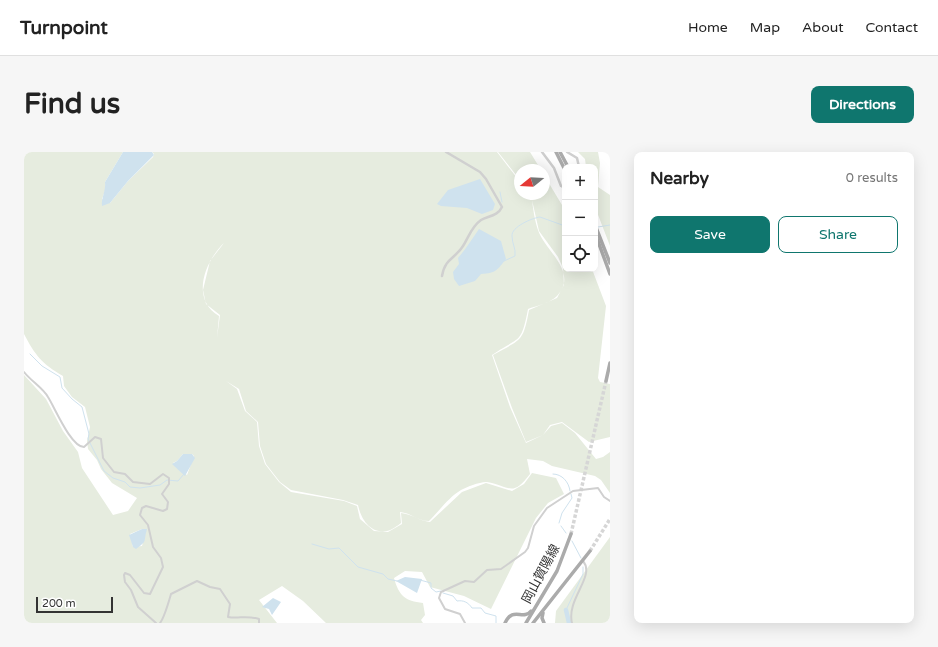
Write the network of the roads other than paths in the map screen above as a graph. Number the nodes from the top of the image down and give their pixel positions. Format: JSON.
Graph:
{"nodes":[{"id":1,"x":446,"y":152,"type":"edge"},
{"id":2,"x":542,"y":152,"type":"edge"},
{"id":3,"x":556,"y":152,"type":"edge"},
{"id":4,"x":560,"y":152,"type":"edge"},
{"id":5,"x":568,"y":152,"type":"edge"},
{"id":6,"x":558,"y":156,"type":"junction"},
{"id":7,"x":562,"y":164,"type":"edge"},
{"id":8,"x":567,"y":164,"type":"edge"},
{"id":9,"x":579,"y":164,"type":"edge"},
{"id":10,"x":562,"y":166,"type":"edge"},
{"id":11,"x":562,"y":186,"type":"edge"},
{"id":12,"x":598,"y":232,"type":"edge"},
{"id":13,"x":596,"y":236,"type":"edge"},
{"id":14,"x":610,"y":263,"type":"edge"},
{"id":15,"x":610,"y":274,"type":"edge"},
{"id":16,"x":442,"y":276,"type":"dead end"},
{"id":17,"x":610,"y":362,"type":"edge"},
{"id":18,"x":24,"y":372,"type":"edge"},
{"id":19,"x":606,"y":381,"type":"dead end"},
{"id":20,"x":610,"y":501,"type":"edge"},
{"id":21,"x":571,"y":534,"type":"tunnel mouth"},
{"id":22,"x":590,"y":551,"type":"tunnel mouth"},
{"id":23,"x":583,"y":561,"type":"junction"},
{"id":24,"x":546,"y":591,"type":"junction"},
{"id":25,"x":551,"y":600,"type":"junction"},
{"id":26,"x":522,"y":615,"type":"junction"},
{"id":27,"x":156,"y":623,"type":"edge"},
{"id":28,"x":160,"y":623,"type":"edge"},
{"id":29,"x":259,"y":623,"type":"edge"},
{"id":30,"x":465,"y":623,"type":"edge"},
{"id":31,"x":505,"y":623,"type":"edge"},
{"id":32,"x":524,"y":623,"type":"edge"},
{"id":33,"x":535,"y":623,"type":"edge"},
{"id":34,"x":544,"y":623,"type":"edge"},
{"id":35,"x":572,"y":623,"type":"edge"}],
"edges":[{"from":1,"to":16,"type":"street"},
{"from":2,"to":11,"type":"street"},
{"from":3,"to":6,"type":"main road"},
{"from":4,"to":8,"type":"main road"},
{"from":5,"to":9,"type":"street"},
{"from":6,"to":7,"type":"main road"},
{"from":6,"to":10,"type":"street"},
{"from":12,"to":14,"type":"main road"},
{"from":13,"to":15,"type":"main road"},
{"from":17,"to":19,"type":"main road"},
{"from":18,"to":27,"type":"street"},
{"from":20,"to":30,"type":"street"},
{"from":21,"to":24,"type":"main road","name":"岡山賀陽線"},
{"from":22,"to":23,"type":"main road","name":"岡山賀陽線"},
{"from":23,"to":25,"type":"main road","name":"岡山賀陽線"},
{"from":23,"to":35,"type":"street"},
{"from":24,"to":26,"type":"main road"},
{"from":24,"to":32,"type":"main road","name":"岡山賀陽線"},
{"from":25,"to":33,"type":"main road","name":"岡山賀陽線"},
{"from":25,"to":34,"type":"main road"},
{"from":26,"to":31,"type":"main road"},
{"from":26,"to":32,"type":"main road"},
{"from":28,"to":29,"type":"street"},
{"from":33,"to":34,"type":"main road"}]}
